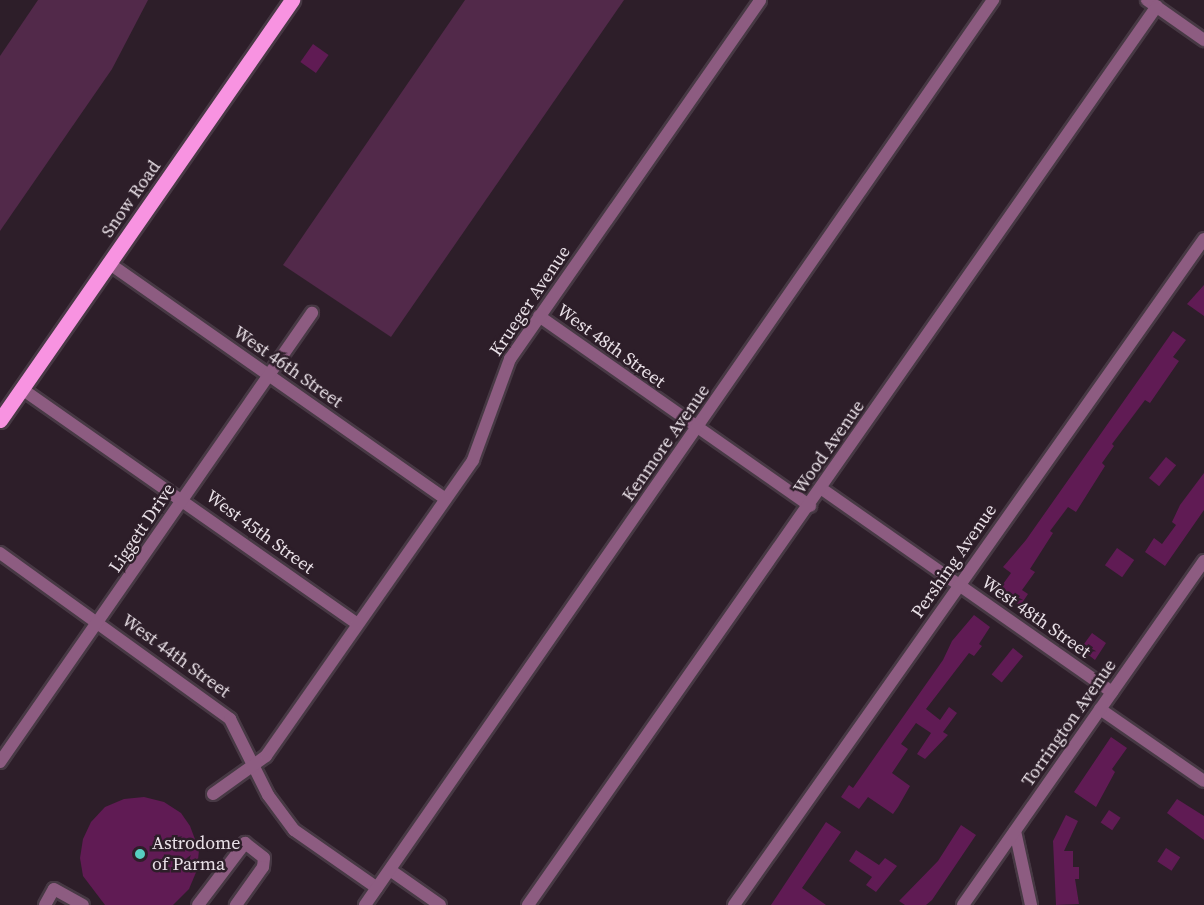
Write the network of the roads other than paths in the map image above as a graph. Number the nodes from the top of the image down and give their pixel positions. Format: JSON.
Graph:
{"nodes":[{"id":1,"x":292,"y":0,"type":"edge"},
{"id":2,"x":760,"y":0,"type":"edge"},
{"id":3,"x":993,"y":0,"type":"edge"},
{"id":4,"x":1152,"y":3,"type":"edge"},
{"id":5,"x":1204,"y":39,"type":"edge"},
{"id":6,"x":1204,"y":239,"type":"edge"},
{"id":7,"x":110,"y":264,"type":"junction"},
{"id":8,"x":312,"y":313,"type":"dead end"},
{"id":9,"x":539,"y":316,"type":"junction"},
{"id":10,"x":269,"y":376,"type":"junction"},
{"id":11,"x":22,"y":389,"type":"junction"},
{"id":12,"x":0,"y":420,"type":"edge"},
{"id":13,"x":697,"y":430,"type":"junction"},
{"id":14,"x":822,"y":489,"type":"junction"},
{"id":15,"x":183,"y":499,"type":"junction"},
{"id":16,"x":445,"y":499,"type":"junction"},
{"id":17,"x":810,"y":506,"type":"junction"},
{"id":18,"x":0,"y":554,"type":"edge"},
{"id":19,"x":1204,"y":561,"type":"edge"},
{"id":20,"x":958,"y":585,"type":"junction"},
{"id":21,"x":98,"y":622,"type":"junction"},
{"id":22,"x":357,"y":624,"type":"junction"},
{"id":23,"x":1112,"y":693,"type":"junction"},
{"id":24,"x":1100,"y":709,"type":"junction"},
{"id":25,"x":2,"y":757,"type":"edge"},
{"id":26,"x":253,"y":766,"type":"junction"},
{"id":27,"x":1204,"y":780,"type":"edge"},
{"id":28,"x":213,"y":794,"type":"dead end"},
{"id":29,"x":1015,"y":831,"type":"junction"},
{"id":30,"x":390,"y":870,"type":"junction"},
{"id":31,"x":377,"y":888,"type":"junction"},
{"id":32,"x":45,"y":905,"type":"edge"},
{"id":33,"x":83,"y":905,"type":"edge"},
{"id":34,"x":198,"y":905,"type":"edge"},
{"id":35,"x":236,"y":905,"type":"edge"},
{"id":36,"x":365,"y":905,"type":"edge"},
{"id":37,"x":440,"y":905,"type":"edge"},
{"id":38,"x":528,"y":905,"type":"edge"},
{"id":39,"x":735,"y":905,"type":"edge"},
{"id":40,"x":963,"y":905,"type":"edge"},
{"id":41,"x":1031,"y":905,"type":"edge"}],
"edges":[{"from":1,"to":7,"type":"main road","name":"Snow Road"},
{"from":2,"to":9,"type":"street","name":"Krueger Avenue"},
{"from":3,"to":13,"type":"street","name":"Kenmore Avenue"},
{"from":4,"to":5,"type":"street"},
{"from":4,"to":14,"type":"street","name":"Wood Avenue"},
{"from":6,"to":20,"type":"street","name":"Pershing Avenue"},
{"from":7,"to":10,"type":"street","name":"West 46th Street"},
{"from":7,"to":11,"type":"main road","name":"Snow Road"},
{"from":8,"to":10,"type":"street","name":"Liggett Drive"},
{"from":9,"to":13,"type":"street","name":"West 48th Street"},
{"from":9,"to":16,"type":"street","name":"Krueger Avenue"},
{"from":10,"to":15,"type":"street","name":"Liggett Drive"},
{"from":10,"to":16,"type":"street","name":"West 46th Street"},
{"from":11,"to":12,"type":"main road","name":"Snow Road"},
{"from":11,"to":15,"type":"street","name":"West 45th Street"},
{"from":13,"to":17,"type":"street","name":"West 48th Street"},
{"from":13,"to":30,"type":"street","name":"Kenmore Avenue"},
{"from":14,"to":17,"type":"street","name":"Wood Avenue"},
{"from":14,"to":20,"type":"street","name":"West 48th Street"},
{"from":15,"to":21,"type":"street","name":"Liggett Drive"},
{"from":15,"to":22,"type":"street","name":"West 45th Street"},
{"from":16,"to":22,"type":"street","name":"Krueger Avenue"},
{"from":17,"to":38,"type":"street","name":"Wood Avenue"},
{"from":18,"to":21,"type":"street","name":"West 44th Street"},
{"from":19,"to":23,"type":"street","name":"Torrington Avenue"},
{"from":20,"to":23,"type":"street","name":"West 48th Street"},
{"from":20,"to":39,"type":"street","name":"Pershing Avenue"},
{"from":21,"to":25,"type":"street","name":"Liggett Drive"},
{"from":21,"to":26,"type":"street","name":"West 44th Street"},
{"from":22,"to":26,"type":"street","name":"Krueger Avenue"},
{"from":23,"to":24,"type":"street","name":"Torrington Avenue"},
{"from":24,"to":27,"type":"street"},
{"from":24,"to":29,"type":"street","name":"Torrington Avenue"},
{"from":26,"to":28,"type":"street","name":"Krueger Avenue"},
{"from":26,"to":31,"type":"street","name":"West 44th Street"},
{"from":29,"to":40,"type":"street","name":"Torrington Avenue"},
{"from":29,"to":41,"type":"street"},
{"from":30,"to":31,"type":"street","name":"Kenmore Avenue"},
{"from":30,"to":37,"type":"street"},
{"from":31,"to":36,"type":"street","name":"Kenmore Avenue"},
{"from":32,"to":33,"type":"street"},
{"from":34,"to":35,"type":"street"}]}
